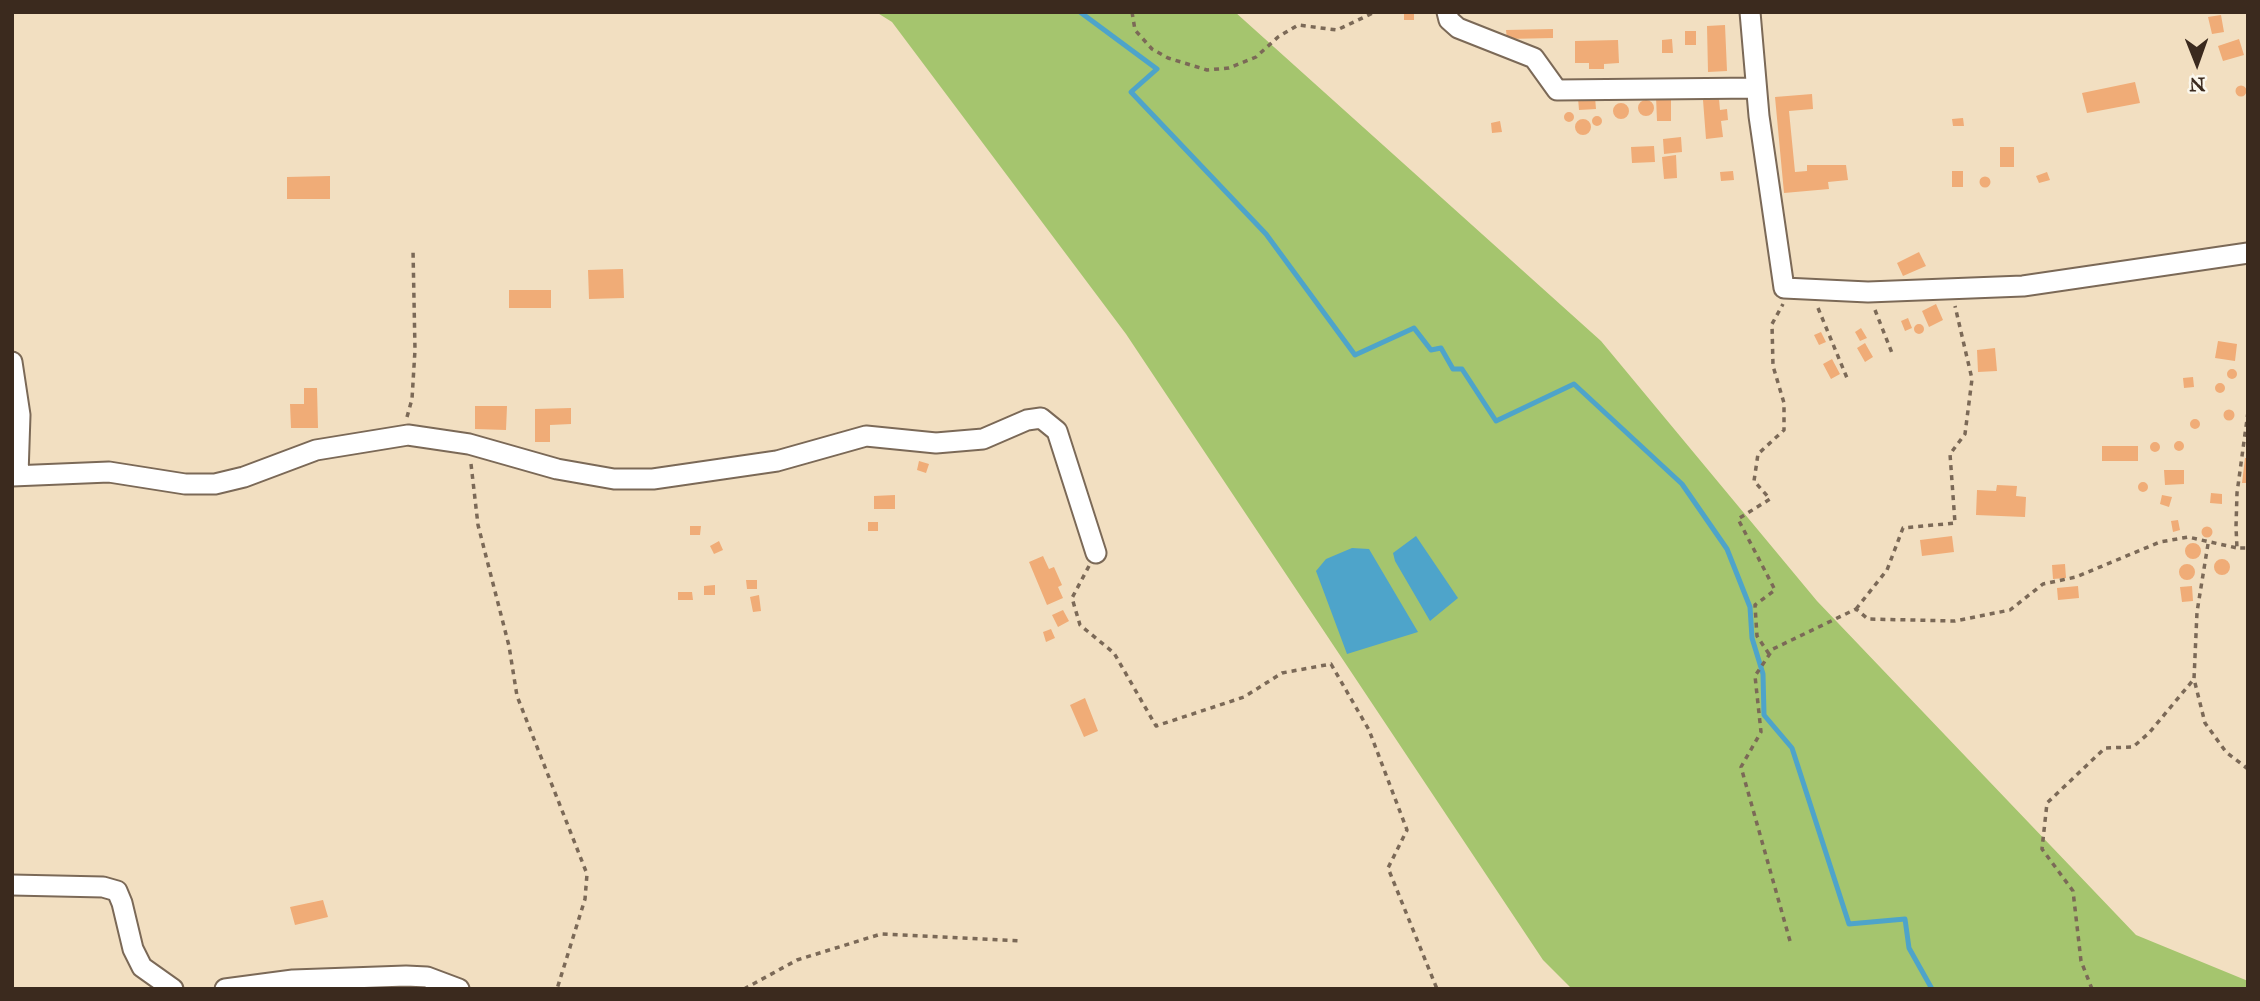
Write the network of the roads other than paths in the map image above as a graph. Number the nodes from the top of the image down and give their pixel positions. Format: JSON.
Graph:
{"nodes":[{"id":1,"x":1447,"y":12,"type":"edge"},
{"id":2,"x":1750,"y":12,"type":"edge"},
{"id":3,"x":1756,"y":88,"type":"junction"},
{"id":4,"x":2248,"y":253,"type":"edge"},
{"id":5,"x":12,"y":362,"type":"edge"},
{"id":6,"x":15,"y":475,"type":"edge"},
{"id":7,"x":1096,"y":553,"type":"road end"},
{"id":8,"x":12,"y":885,"type":"edge"},
{"id":9,"x":173,"y":989,"type":"edge"},
{"id":10,"x":225,"y":989,"type":"edge"},
{"id":11,"x":459,"y":989,"type":"edge"}],
"edges":[{"from":1,"to":3,"type":"street"},
{"from":2,"to":3,"type":"street"},
{"from":3,"to":4,"type":"street"},
{"from":5,"to":6,"type":"street"},
{"from":6,"to":7,"type":"street"},
{"from":8,"to":9,"type":"street"},
{"from":10,"to":11,"type":"street"}]}
